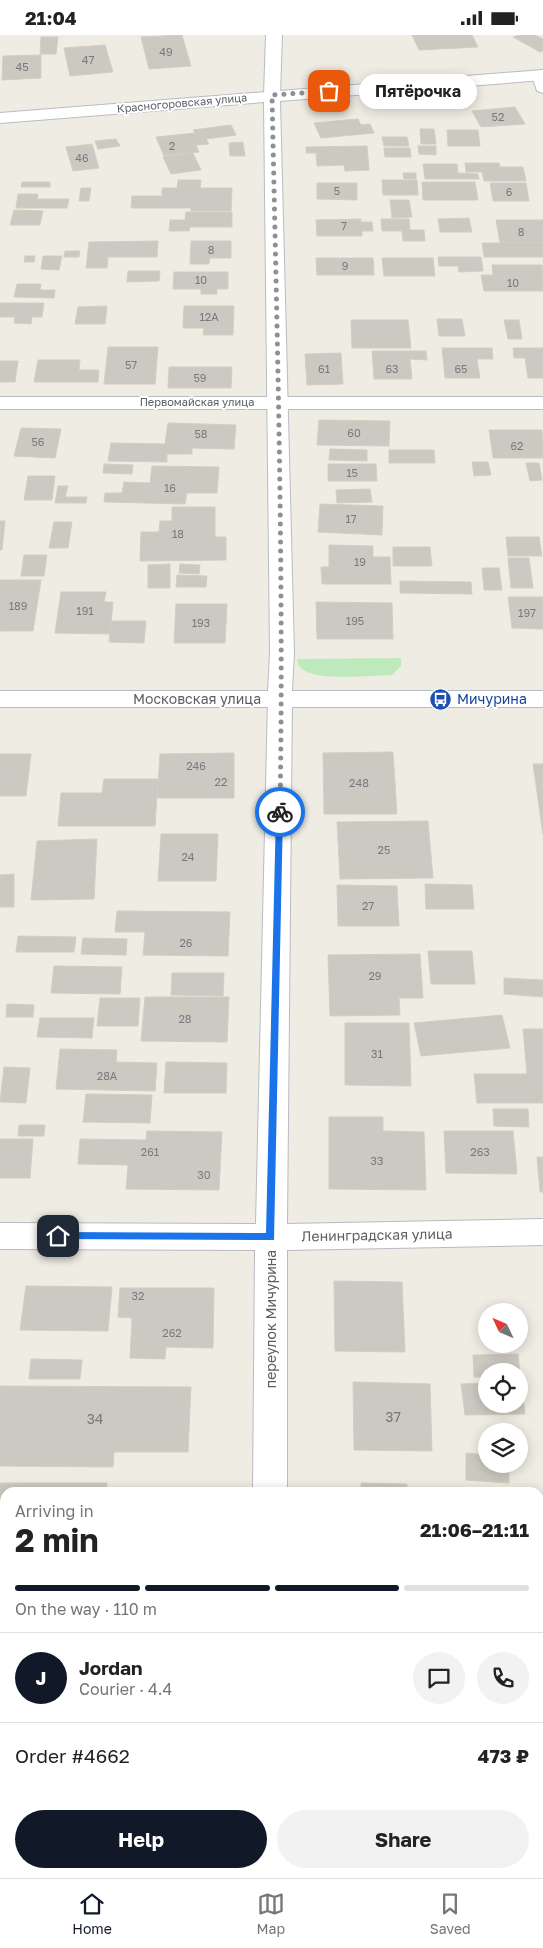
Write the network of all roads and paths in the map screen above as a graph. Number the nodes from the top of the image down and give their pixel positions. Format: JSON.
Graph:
{"nodes":[{"id":1,"x":274,"y":35,"type":"edge"},
{"id":2,"x":542,"y":80,"type":"edge"},
{"id":3,"x":272,"y":95,"type":"junction"},
{"id":4,"x":0,"y":118,"type":"edge"},
{"id":5,"x":279,"y":402,"type":"junction"},
{"id":6,"x":0,"y":403,"type":"edge"},
{"id":7,"x":543,"y":403,"type":"edge"},
{"id":8,"x":0,"y":699,"type":"edge"},
{"id":9,"x":280,"y":699,"type":"junction"},
{"id":10,"x":543,"y":699,"type":"edge"},
{"id":11,"x":543,"y":1231,"type":"edge"},
{"id":12,"x":0,"y":1236,"type":"edge"},
{"id":13,"x":271,"y":1237,"type":"junction"},
{"id":14,"x":270,"y":1487,"type":"edge"}],
"edges":[{"from":1,"to":3,"type":"street","name":"переулок Мичурина"},
{"from":2,"to":3,"type":"street","name":"Красногоровская улица"},
{"from":3,"to":4,"type":"street","name":"Красногоровская улица"},
{"from":3,"to":5,"type":"street","name":"переулок Мичурина"},
{"from":5,"to":6,"type":"street","name":"Первомайская улица"},
{"from":5,"to":7,"type":"street","name":"Первомайская улица"},
{"from":5,"to":9,"type":"street","name":"переулок Мичурина"},
{"from":8,"to":9,"type":"street","name":"Московская улица"},
{"from":9,"to":10,"type":"street","name":"Московская улица"},
{"from":9,"to":13,"type":"street","name":"переулок Мичурина"},
{"from":11,"to":13,"type":"street","name":"Ленинградская улица"},
{"from":12,"to":13,"type":"street","name":"Ленинградская улица"},
{"from":13,"to":14,"type":"street","name":"переулок Мичурина"}]}
